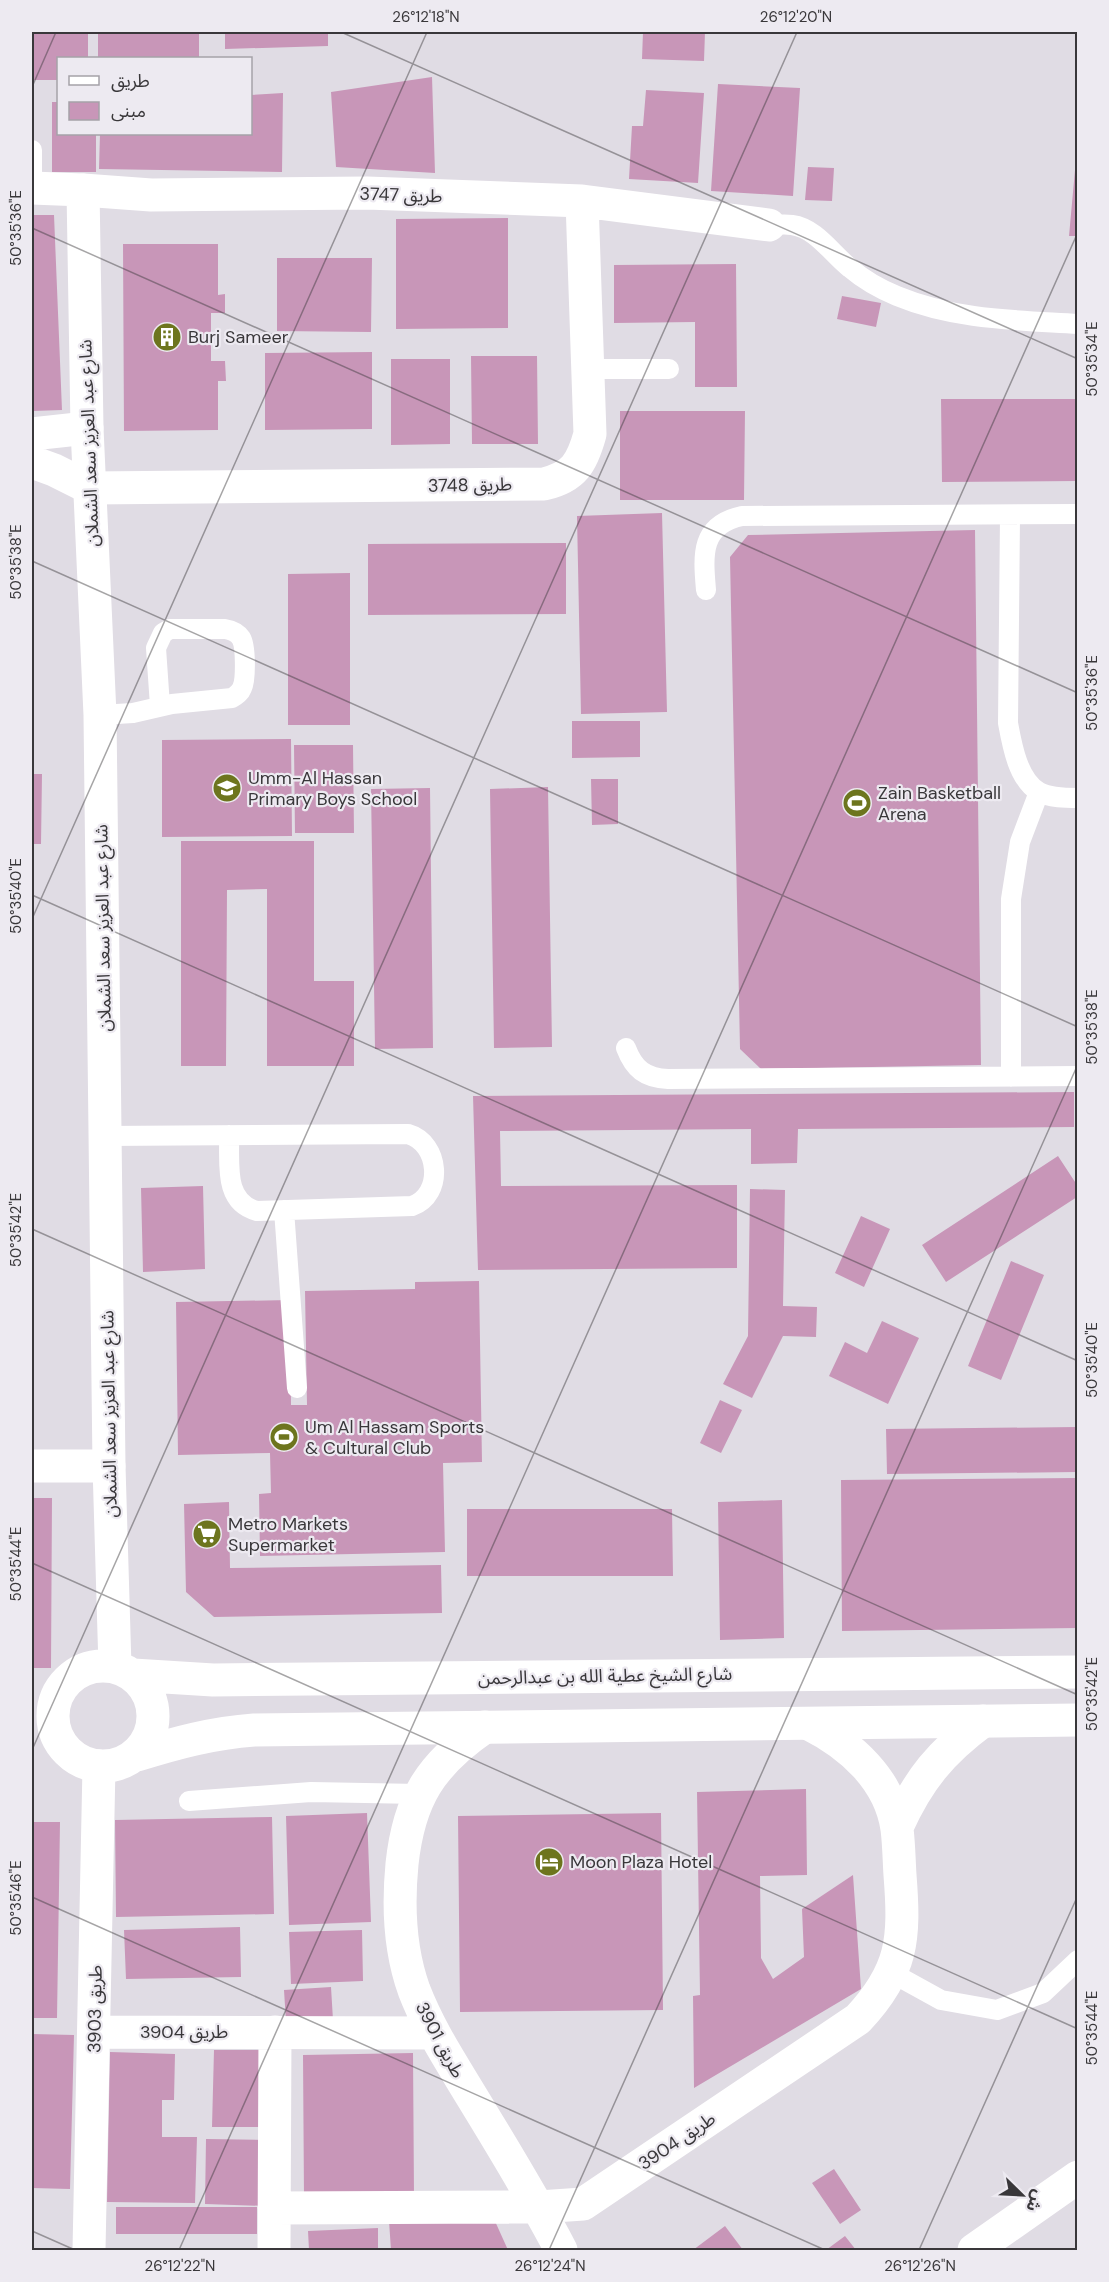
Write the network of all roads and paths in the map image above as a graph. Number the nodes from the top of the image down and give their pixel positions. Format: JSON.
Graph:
{"nodes":[{"id":1,"x":32,"y":150,"type":"edge"},
{"id":2,"x":32,"y":188,"type":"edge"},
{"id":3,"x":83,"y":190,"type":"junction"},
{"id":4,"x":582,"y":201,"type":"junction"},
{"id":5,"x":769,"y":225,"type":"joint"},
{"id":6,"x":1077,"y":324,"type":"edge"},
{"id":7,"x":589,"y":369,"type":"junction"},
{"id":8,"x":669,"y":369,"type":"dead end"},
{"id":9,"x":87,"y":428,"type":"junction"},
{"id":10,"x":32,"y":434,"type":"edge"},
{"id":11,"x":32,"y":462,"type":"edge"},
{"id":12,"x":90,"y":488,"type":"junction"},
{"id":13,"x":1077,"y":514,"type":"edge"},
{"id":14,"x":1010,"y":516,"type":"junction"},
{"id":15,"x":706,"y":590,"type":"dead end"},
{"id":16,"x":160,"y":706,"type":"junction"},
{"id":17,"x":100,"y":715,"type":"junction"},
{"id":18,"x":1039,"y":792,"type":"junction"},
{"id":19,"x":1077,"y":798,"type":"edge"},
{"id":20,"x":626,"y":1048,"type":"dead end"},
{"id":21,"x":1077,"y":1076,"type":"edge"},
{"id":22,"x":1011,"y":1077,"type":"junction"},
{"id":23,"x":229,"y":1135,"type":"junction"},
{"id":24,"x":104,"y":1136,"type":"junction"},
{"id":25,"x":284,"y":1210,"type":"junction"},
{"id":26,"x":297,"y":1388,"type":"dead end"},
{"id":27,"x":32,"y":1466,"type":"edge"},
{"id":28,"x":109,"y":1466,"type":"junction"},
{"id":29,"x":124,"y":1671,"type":"junction"},
{"id":30,"x":1077,"y":1672,"type":"edge"},
{"id":31,"x":44,"y":1697,"type":"edge"},
{"id":32,"x":1077,"y":1720,"type":"edge"},
{"id":33,"x":983,"y":1721,"type":"junction"},
{"id":34,"x":809,"y":1724,"type":"junction"},
{"id":35,"x":485,"y":1727,"type":"junction"},
{"id":36,"x":46,"y":1743,"type":"edge"},
{"id":37,"x":136,"y":1755,"type":"junction"},
{"id":38,"x":99,"y":1767,"type":"junction"},
{"id":39,"x":419,"y":1794,"type":"junction"},
{"id":40,"x":189,"y":1801,"type":"dead end"},
{"id":41,"x":897,"y":1827,"type":"junction"},
{"id":42,"x":1077,"y":1960,"type":"edge"},
{"id":43,"x":892,"y":1973,"type":"junction"},
{"id":44,"x":94,"y":2032,"type":"junction"},
{"id":45,"x":275,"y":2032,"type":"junction"},
{"id":46,"x":433,"y":2033,"type":"junction"},
{"id":47,"x":1072,"y":2178,"type":"edge"},
{"id":48,"x":539,"y":2207,"type":"junction"},
{"id":49,"x":274,"y":2208,"type":"junction"},
{"id":50,"x":89,"y":2250,"type":"edge"},
{"id":51,"x":274,"y":2250,"type":"edge"},
{"id":52,"x":561,"y":2250,"type":"edge"},
{"id":53,"x":974,"y":2250,"type":"edge"}],
"edges":[{"from":1,"to":2,"type":"lane"},
{"from":2,"to":3,"type":"street","name":"طريق 3747"},
{"from":3,"to":4,"type":"street","name":"طريق 3747"},
{"from":3,"to":9,"type":"street","name":"شارع عبد العزيز سعد الشملان"},
{"from":4,"to":5,"type":"street","name":"طريق 3747"},
{"from":4,"to":7,"type":"street","name":"طريق 3748"},
{"from":5,"to":6,"type":"lane"},
{"from":7,"to":8,"type":"lane"},
{"from":7,"to":12,"type":"street","name":"طريق 3748"},
{"from":9,"to":10,"type":"street"},
{"from":9,"to":12,"type":"street","name":"شارع عبد العزيز سعد الشملان"},
{"from":11,"to":12,"type":"street"},
{"from":12,"to":17,"type":"street","name":"شارع عبد العزيز سعد الشملان"},
{"from":13,"to":14,"type":"lane"},
{"from":14,"to":15,"type":"lane"},
{"from":14,"to":18,"type":"lane"},
{"from":16,"to":16,"type":"lane"},
{"from":16,"to":17,"type":"lane"},
{"from":17,"to":24,"type":"street","name":"شارع عبد العزيز سعد الشملان"},
{"from":18,"to":19,"type":"lane"},
{"from":18,"to":22,"type":"lane"},
{"from":20,"to":22,"type":"lane"},
{"from":21,"to":22,"type":"lane"},
{"from":23,"to":24,"type":"lane"},
{"from":23,"to":25,"type":"lane"},
{"from":23,"to":25,"type":"lane"},
{"from":24,"to":28,"type":"street","name":"شارع عبد العزيز سعد الشملان"},
{"from":25,"to":26,"type":"lane"},
{"from":27,"to":28,"type":"street"},
{"from":28,"to":29,"type":"street","name":"شارع عبد العزيز سعد الشملان"},
{"from":29,"to":30,"type":"street","name":"شارع الشيخ عطية الله بن عبدالرحمن"},
{"from":29,"to":31,"type":"street"},
{"from":29,"to":37,"type":"street"},
{"from":31,"to":36,"type":"street"},
{"from":32,"to":33,"type":"street"},
{"from":33,"to":34,"type":"street"},
{"from":33,"to":41,"type":"street","name":"طريق 3904"},
{"from":34,"to":35,"type":"street"},
{"from":34,"to":41,"type":"street","name":"طريق 3904"},
{"from":35,"to":37,"type":"street"},
{"from":35,"to":39,"type":"street","name":"طريق 3901"},
{"from":36,"to":38,"type":"street"},
{"from":37,"to":38,"type":"street"},
{"from":38,"to":44,"type":"street","name":"طريق 3903"},
{"from":39,"to":40,"type":"lane"},
{"from":39,"to":46,"type":"street","name":"طريق 3901"},
{"from":41,"to":43,"type":"street","name":"طريق 3904"},
{"from":42,"to":43,"type":"lane"},
{"from":43,"to":48,"type":"street","name":"طريق 3904"},
{"from":44,"to":45,"type":"street","name":"طريق 3904"},
{"from":44,"to":50,"type":"street","name":"طريق 3903"},
{"from":45,"to":46,"type":"street","name":"طريق 3904"},
{"from":45,"to":49,"type":"street"},
{"from":46,"to":48,"type":"street","name":"طريق 3901"},
{"from":47,"to":53,"type":"street"},
{"from":48,"to":49,"type":"street","name":"طريق 3904"},
{"from":48,"to":52,"type":"street","name":"طريق 3901"},
{"from":49,"to":51,"type":"street"}]}
